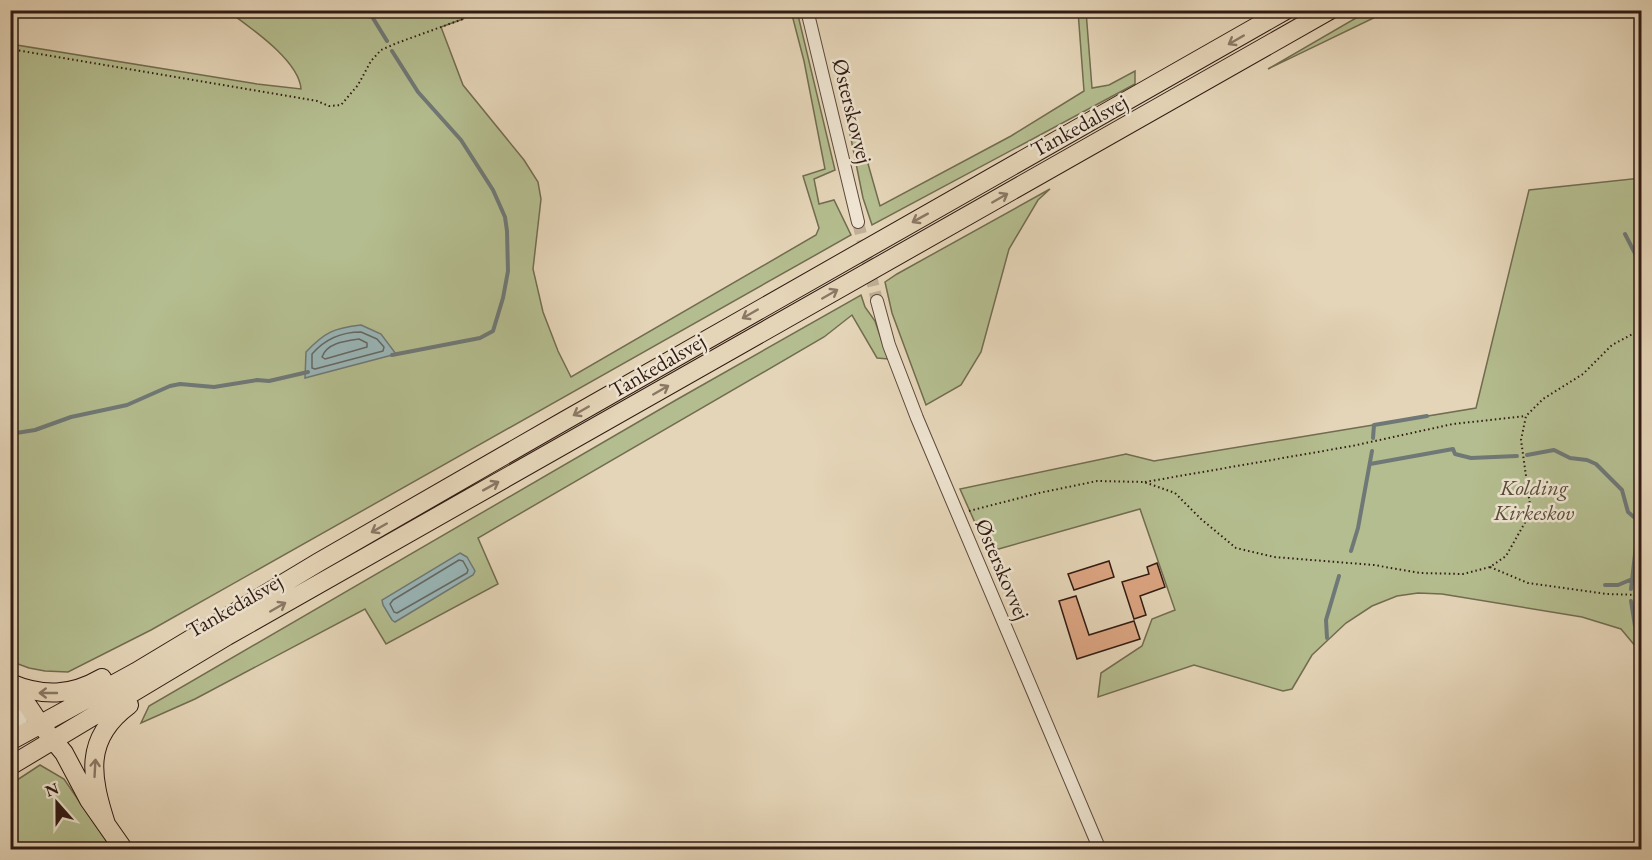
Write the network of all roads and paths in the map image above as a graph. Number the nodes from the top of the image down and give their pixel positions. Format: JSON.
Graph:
{"nodes":[{"id":1,"x":807,"y":10,"type":"edge"},
{"id":2,"x":1286,"y":10,"type":"edge"},
{"id":3,"x":1330,"y":10,"type":"edge"},
{"id":4,"x":464,"y":20,"type":"dead end"},
{"id":5,"x":10,"y":48,"type":"edge"},
{"id":6,"x":858,"y":222,"type":"tunnel mouth"},
{"id":7,"x":876,"y":301,"type":"tunnel mouth"},
{"id":8,"x":1641,"y":329,"type":"edge"},
{"id":9,"x":1526,"y":416,"type":"junction"},
{"id":10,"x":1143,"y":482,"type":"junction"},
{"id":11,"x":957,"y":514,"type":"junction"},
{"id":12,"x":1490,"y":567,"type":"junction"},
{"id":13,"x":1641,"y":595,"type":"edge"},
{"id":14,"x":222,"y":630,"type":"junction"},
{"id":15,"x":12,"y":690,"type":"edge"},
{"id":16,"x":39,"y":724,"type":"junction"},
{"id":17,"x":10,"y":740,"type":"edge"},
{"id":18,"x":53,"y":740,"type":"junction"},
{"id":19,"x":10,"y":756,"type":"edge"},
{"id":20,"x":10,"y":766,"type":"edge"},
{"id":21,"x":106,"y":824,"type":"junction"},
{"id":22,"x":124,"y":849,"type":"edge"},
{"id":23,"x":1101,"y":849,"type":"edge"}],
"edges":[{"from":1,"to":6,"type":"street","name":"Østerskovvej"},
{"from":2,"to":14,"type":"highway","name":"Tankedalsvej","one_way":true},
{"from":14,"to":3,"type":"highway","name":"Tankedalsvej","one_way":true},
{"from":4,"to":5,"type":"path"},
{"from":7,"to":11,"type":"street","name":"Østerskovvej"},
{"from":8,"to":9,"type":"path"},
{"from":9,"to":10,"type":"path"},
{"from":9,"to":12,"type":"path"},
{"from":10,"to":11,"type":"path"},
{"from":10,"to":12,"type":"path"},
{"from":11,"to":23,"type":"street","name":"Østerskovvej"},
{"from":12,"to":13,"type":"path"},
{"from":14,"to":15,"type":"highway","one_way":true},
{"from":14,"to":16,"type":"highway","name":"Tankedalsvej"},
{"from":14,"to":18,"type":"highway","name":"Tankedalsvej"},
{"from":21,"to":14,"type":"highway","one_way":true},
{"from":15,"to":16,"type":"highway"},
{"from":15,"to":17,"type":"street"},
{"from":16,"to":17,"type":"highway","name":"Tankedalsvej"},
{"from":16,"to":18,"type":"highway"},
{"from":16,"to":19,"type":"highway"},
{"from":18,"to":20,"type":"highway","name":"Tankedalsvej"},
{"from":18,"to":21,"type":"highway"},
{"from":21,"to":22,"type":"highway"}]}
